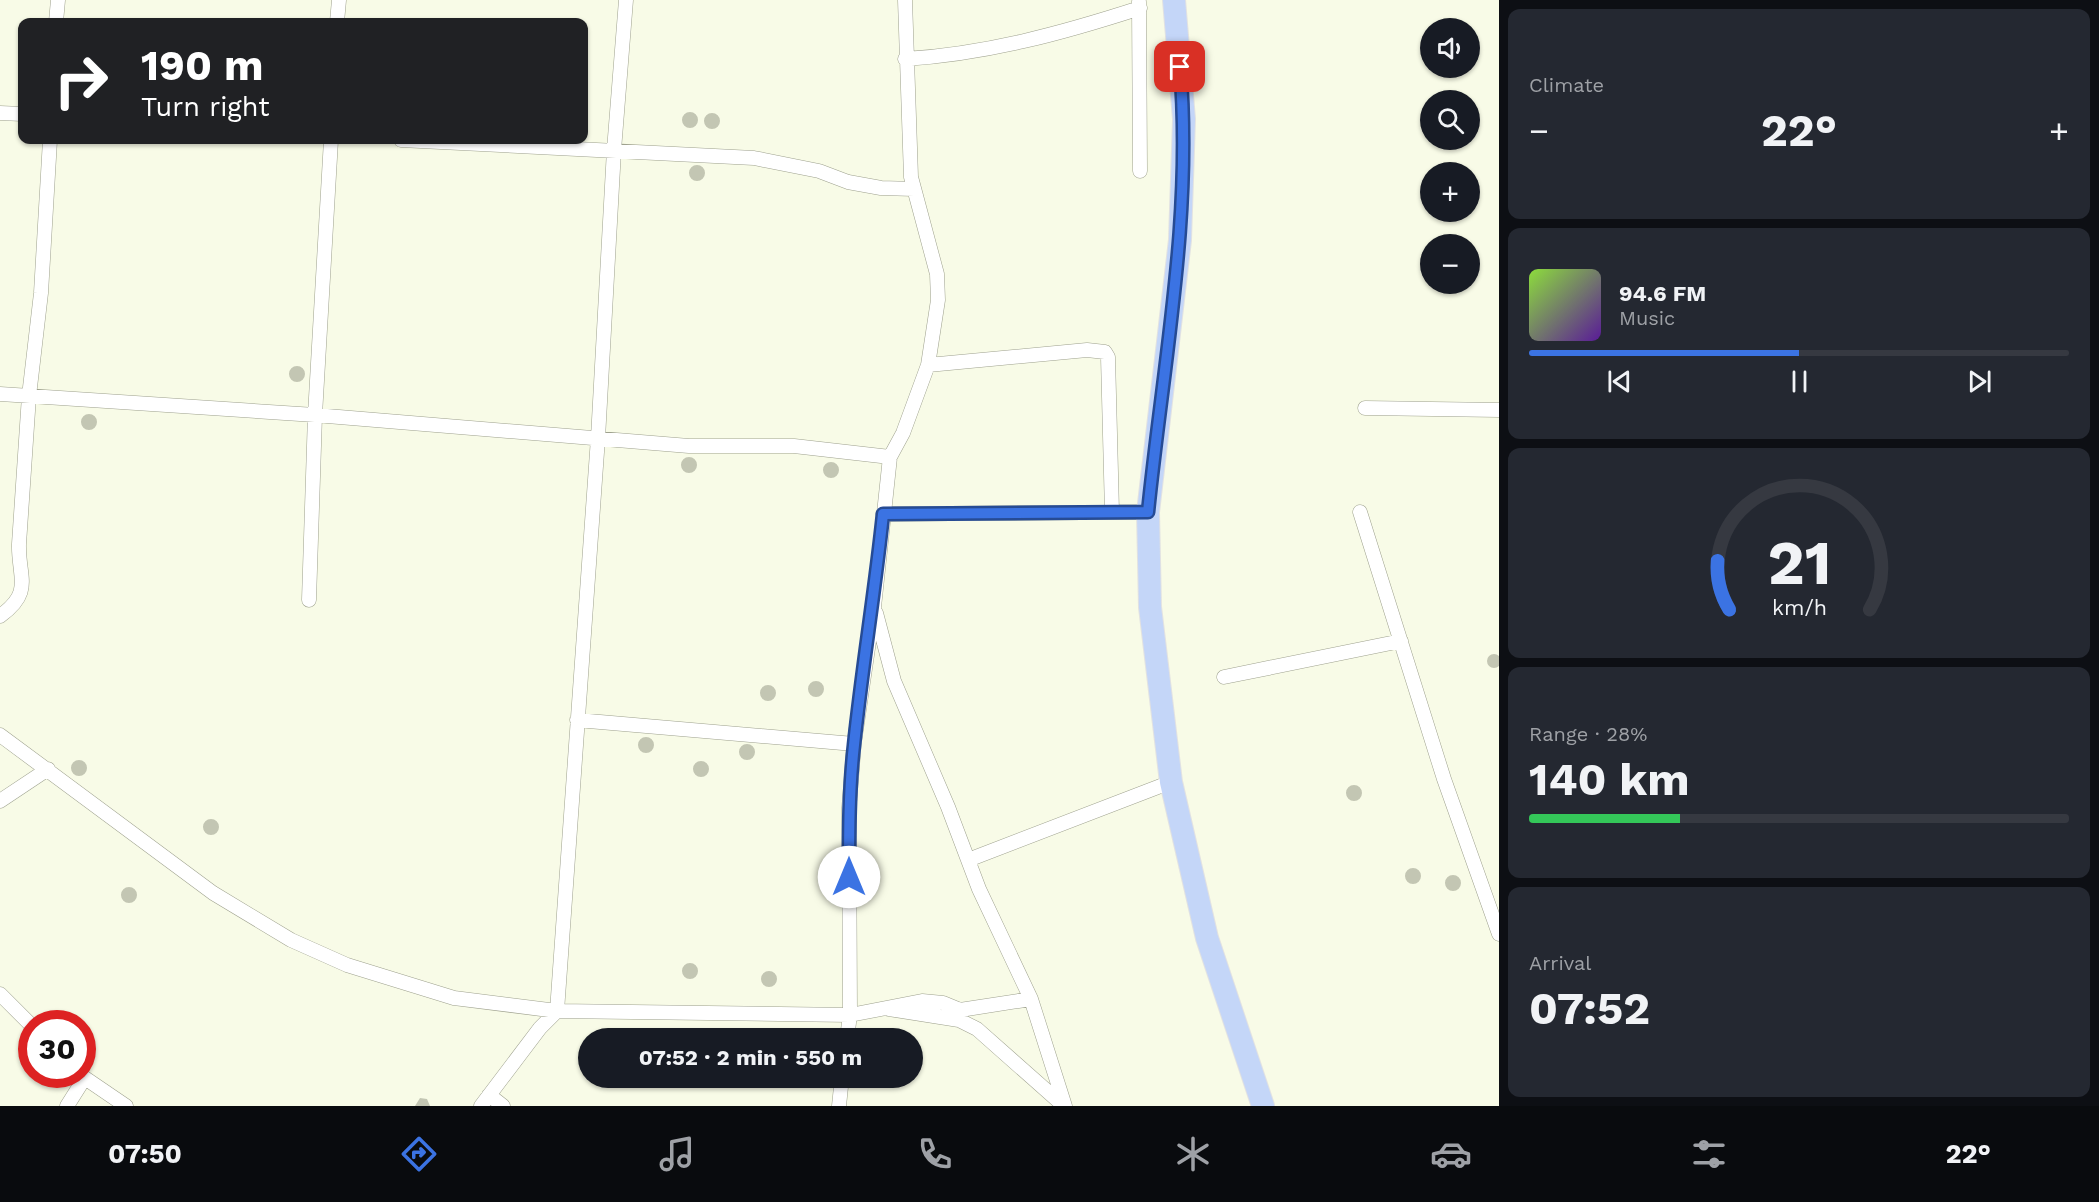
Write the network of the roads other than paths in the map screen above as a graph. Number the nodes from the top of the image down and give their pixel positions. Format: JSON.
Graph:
{"nodes":[{"id":1,"x":58,"y":0,"type":"edge"},
{"id":2,"x":339,"y":0,"type":"edge"},
{"id":3,"x":626,"y":0,"type":"edge"},
{"id":4,"x":905,"y":0,"type":"edge"},
{"id":5,"x":1174,"y":0,"type":"edge"},
{"id":6,"x":1139,"y":4,"type":"edge"},
{"id":7,"x":56,"y":18,"type":"edge"},
{"id":8,"x":338,"y":18,"type":"edge"},
{"id":9,"x":905,"y":59,"type":"junction"},
{"id":10,"x":0,"y":113,"type":"edge"},
{"id":11,"x":18,"y":114,"type":"edge"},
{"id":12,"x":50,"y":144,"type":"edge"},
{"id":13,"x":331,"y":144,"type":"edge"},
{"id":14,"x":486,"y":144,"type":"edge"},
{"id":15,"x":614,"y":150,"type":"junction"},
{"id":16,"x":1140,"y":171,"type":"dead end"},
{"id":17,"x":914,"y":189,"type":"junction"},
{"id":18,"x":928,"y":365,"type":"junction"},
{"id":19,"x":0,"y":394,"type":"edge"},
{"id":20,"x":29,"y":396,"type":"junction"},
{"id":21,"x":1365,"y":408,"type":"dead end"},
{"id":22,"x":1499,"y":410,"type":"edge"},
{"id":23,"x":315,"y":415,"type":"junction"},
{"id":24,"x":598,"y":438,"type":"junction"},
{"id":25,"x":890,"y":457,"type":"junction"},
{"id":26,"x":1112,"y":512,"type":"junction"},
{"id":27,"x":1148,"y":512,"type":"junction"},
{"id":28,"x":1360,"y":512,"type":"dead end"},
{"id":29,"x":883,"y":514,"type":"junction"},
{"id":30,"x":309,"y":600,"type":"dead end"},
{"id":31,"x":874,"y":607,"type":"junction"},
{"id":32,"x":0,"y":616,"type":"edge"},
{"id":33,"x":1401,"y":641,"type":"junction"},
{"id":34,"x":1224,"y":677,"type":"dead end"},
{"id":35,"x":577,"y":720,"type":"junction"},
{"id":36,"x":0,"y":735,"type":"edge"},
{"id":37,"x":854,"y":744,"type":"junction"},
{"id":38,"x":48,"y":769,"type":"junction"},
{"id":39,"x":1171,"y":782,"type":"junction"},
{"id":40,"x":0,"y":801,"type":"edge"},
{"id":41,"x":968,"y":860,"type":"junction"},
{"id":42,"x":1499,"y":934,"type":"edge"},
{"id":43,"x":0,"y":994,"type":"edge"},
{"id":44,"x":1031,"y":999,"type":"junction"},
{"id":45,"x":557,"y":1011,"type":"junction"},
{"id":46,"x":18,"y":1012,"type":"edge"},
{"id":47,"x":850,"y":1015,"type":"junction"},
{"id":48,"x":960,"y":1015,"type":"junction"},
{"id":49,"x":848,"y":1028,"type":"edge"},
{"id":50,"x":96,"y":1087,"type":"edge"},
{"id":51,"x":76,"y":1088,"type":"edge"},
{"id":52,"x":841,"y":1088,"type":"edge"},
{"id":53,"x":485,"y":1100,"type":"edge"},
{"id":54,"x":67,"y":1106,"type":"edge"},
{"id":55,"x":126,"y":1106,"type":"edge"},
{"id":56,"x":503,"y":1106,"type":"edge"},
{"id":57,"x":839,"y":1106,"type":"edge"},
{"id":58,"x":1065,"y":1106,"type":"edge"},
{"id":59,"x":1263,"y":1106,"type":"edge"}],
"edges":[{"from":1,"to":7,"type":"street"},
{"from":2,"to":8,"type":"street"},
{"from":3,"to":15,"type":"street"},
{"from":4,"to":9,"type":"street"},
{"from":5,"to":27,"type":"highway"},
{"from":6,"to":9,"type":"street"},
{"from":6,"to":16,"type":"street"},
{"from":9,"to":17,"type":"street"},
{"from":10,"to":11,"type":"street"},
{"from":12,"to":20,"type":"street"},
{"from":13,"to":23,"type":"street"},
{"from":14,"to":15,"type":"street"},
{"from":15,"to":17,"type":"street"},
{"from":15,"to":24,"type":"street"},
{"from":17,"to":18,"type":"street"},
{"from":18,"to":25,"type":"street"},
{"from":18,"to":26,"type":"street"},
{"from":19,"to":20,"type":"street"},
{"from":20,"to":23,"type":"street"},
{"from":20,"to":32,"type":"street"},
{"from":21,"to":22,"type":"street"},
{"from":23,"to":24,"type":"street"},
{"from":23,"to":30,"type":"street"},
{"from":24,"to":25,"type":"street"},
{"from":24,"to":35,"type":"street"},
{"from":25,"to":29,"type":"street"},
{"from":26,"to":27,"type":"street"},
{"from":26,"to":29,"type":"street"},
{"from":27,"to":39,"type":"highway"},
{"from":28,"to":33,"type":"street"},
{"from":29,"to":31,"type":"street"},
{"from":31,"to":37,"type":"street"},
{"from":31,"to":41,"type":"street"},
{"from":33,"to":34,"type":"street"},
{"from":33,"to":42,"type":"street"},
{"from":35,"to":37,"type":"street"},
{"from":35,"to":45,"type":"street"},
{"from":36,"to":38,"type":"street"},
{"from":37,"to":47,"type":"street"},
{"from":38,"to":40,"type":"street"},
{"from":38,"to":45,"type":"street"},
{"from":39,"to":41,"type":"street"},
{"from":39,"to":59,"type":"highway"},
{"from":41,"to":44,"type":"street"},
{"from":43,"to":46,"type":"street"},
{"from":44,"to":48,"type":"street"},
{"from":44,"to":58,"type":"street"},
{"from":45,"to":47,"type":"street"},
{"from":45,"to":53,"type":"street"},
{"from":47,"to":48,"type":"street"},
{"from":47,"to":49,"type":"street"},
{"from":48,"to":58,"type":"street"},
{"from":50,"to":55,"type":"street"},
{"from":51,"to":54,"type":"street"},
{"from":52,"to":57,"type":"street"},
{"from":53,"to":56,"type":"street"}]}
